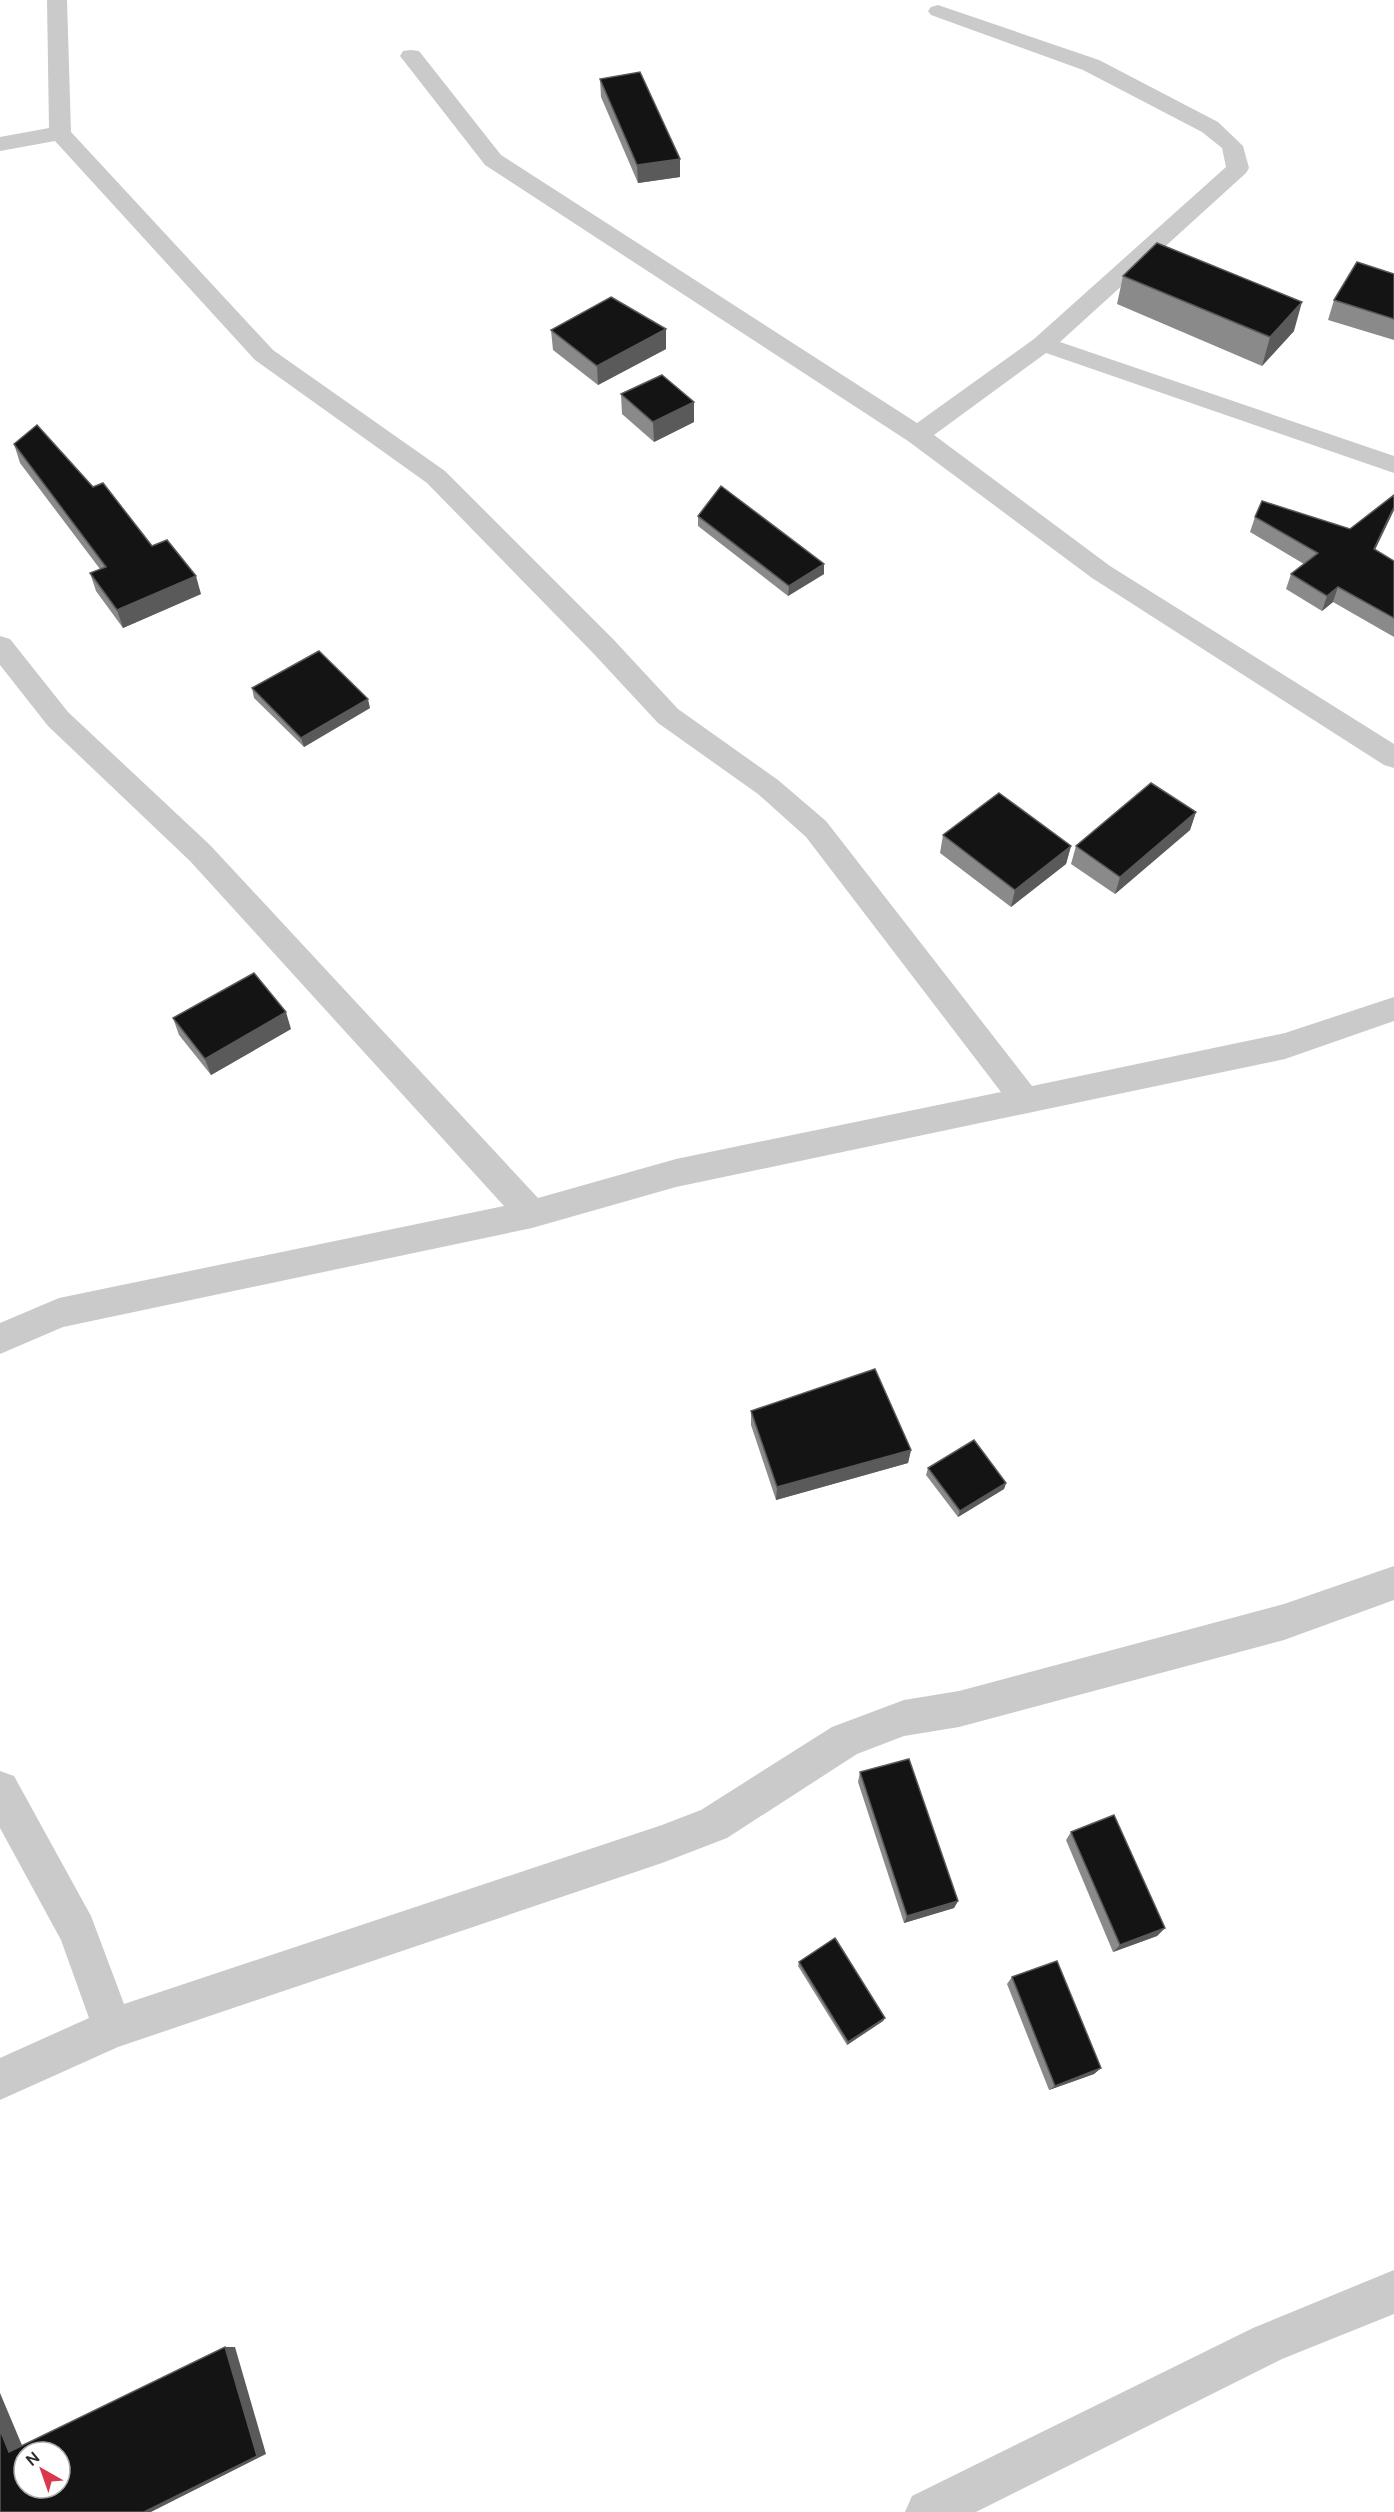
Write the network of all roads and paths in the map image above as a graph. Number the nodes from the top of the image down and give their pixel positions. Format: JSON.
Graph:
{"nodes":[{"id":1,"x":57,"y":0,"type":"edge"},
{"id":2,"x":938,"y":11,"type":"dead end"},
{"id":3,"x":411,"y":56,"type":"dead end"},
{"id":4,"x":60,"y":133,"type":"junction"},
{"id":5,"x":0,"y":144,"type":"edge"},
{"id":6,"x":1043,"y":344,"type":"junction"},
{"id":7,"x":917,"y":435,"type":"junction"},
{"id":8,"x":1394,"y":465,"type":"edge"},
{"id":9,"x":0,"y":646,"type":"edge"},
{"id":10,"x":1394,"y":758,"type":"edge"},
{"id":11,"x":1394,"y":1009,"type":"edge"},
{"id":12,"x":1024,"y":1100,"type":"junction"},
{"id":13,"x":532,"y":1214,"type":"junction"},
{"id":14,"x":0,"y":1339,"type":"edge"},
{"id":15,"x":1394,"y":1583,"type":"edge"},
{"id":16,"x":0,"y":1790,"type":"edge"},
{"id":17,"x":113,"y":2028,"type":"junction"},
{"id":18,"x":0,"y":2079,"type":"edge"},
{"id":19,"x":1394,"y":2292,"type":"edge"},
{"id":20,"x":928,"y":2512,"type":"edge"}],
"edges":[{"from":1,"to":4,"type":"street"},
{"from":2,"to":6,"type":"street"},
{"from":3,"to":7,"type":"street"},
{"from":4,"to":5,"type":"street"},
{"from":4,"to":12,"type":"street"},
{"from":6,"to":7,"type":"street"},
{"from":6,"to":8,"type":"street"},
{"from":7,"to":10,"type":"street"},
{"from":9,"to":13,"type":"street"},
{"from":11,"to":12,"type":"street"},
{"from":12,"to":13,"type":"street"},
{"from":13,"to":14,"type":"street"},
{"from":15,"to":17,"type":"street"},
{"from":16,"to":17,"type":"street"},
{"from":17,"to":18,"type":"street"},
{"from":19,"to":20,"type":"street"}]}
